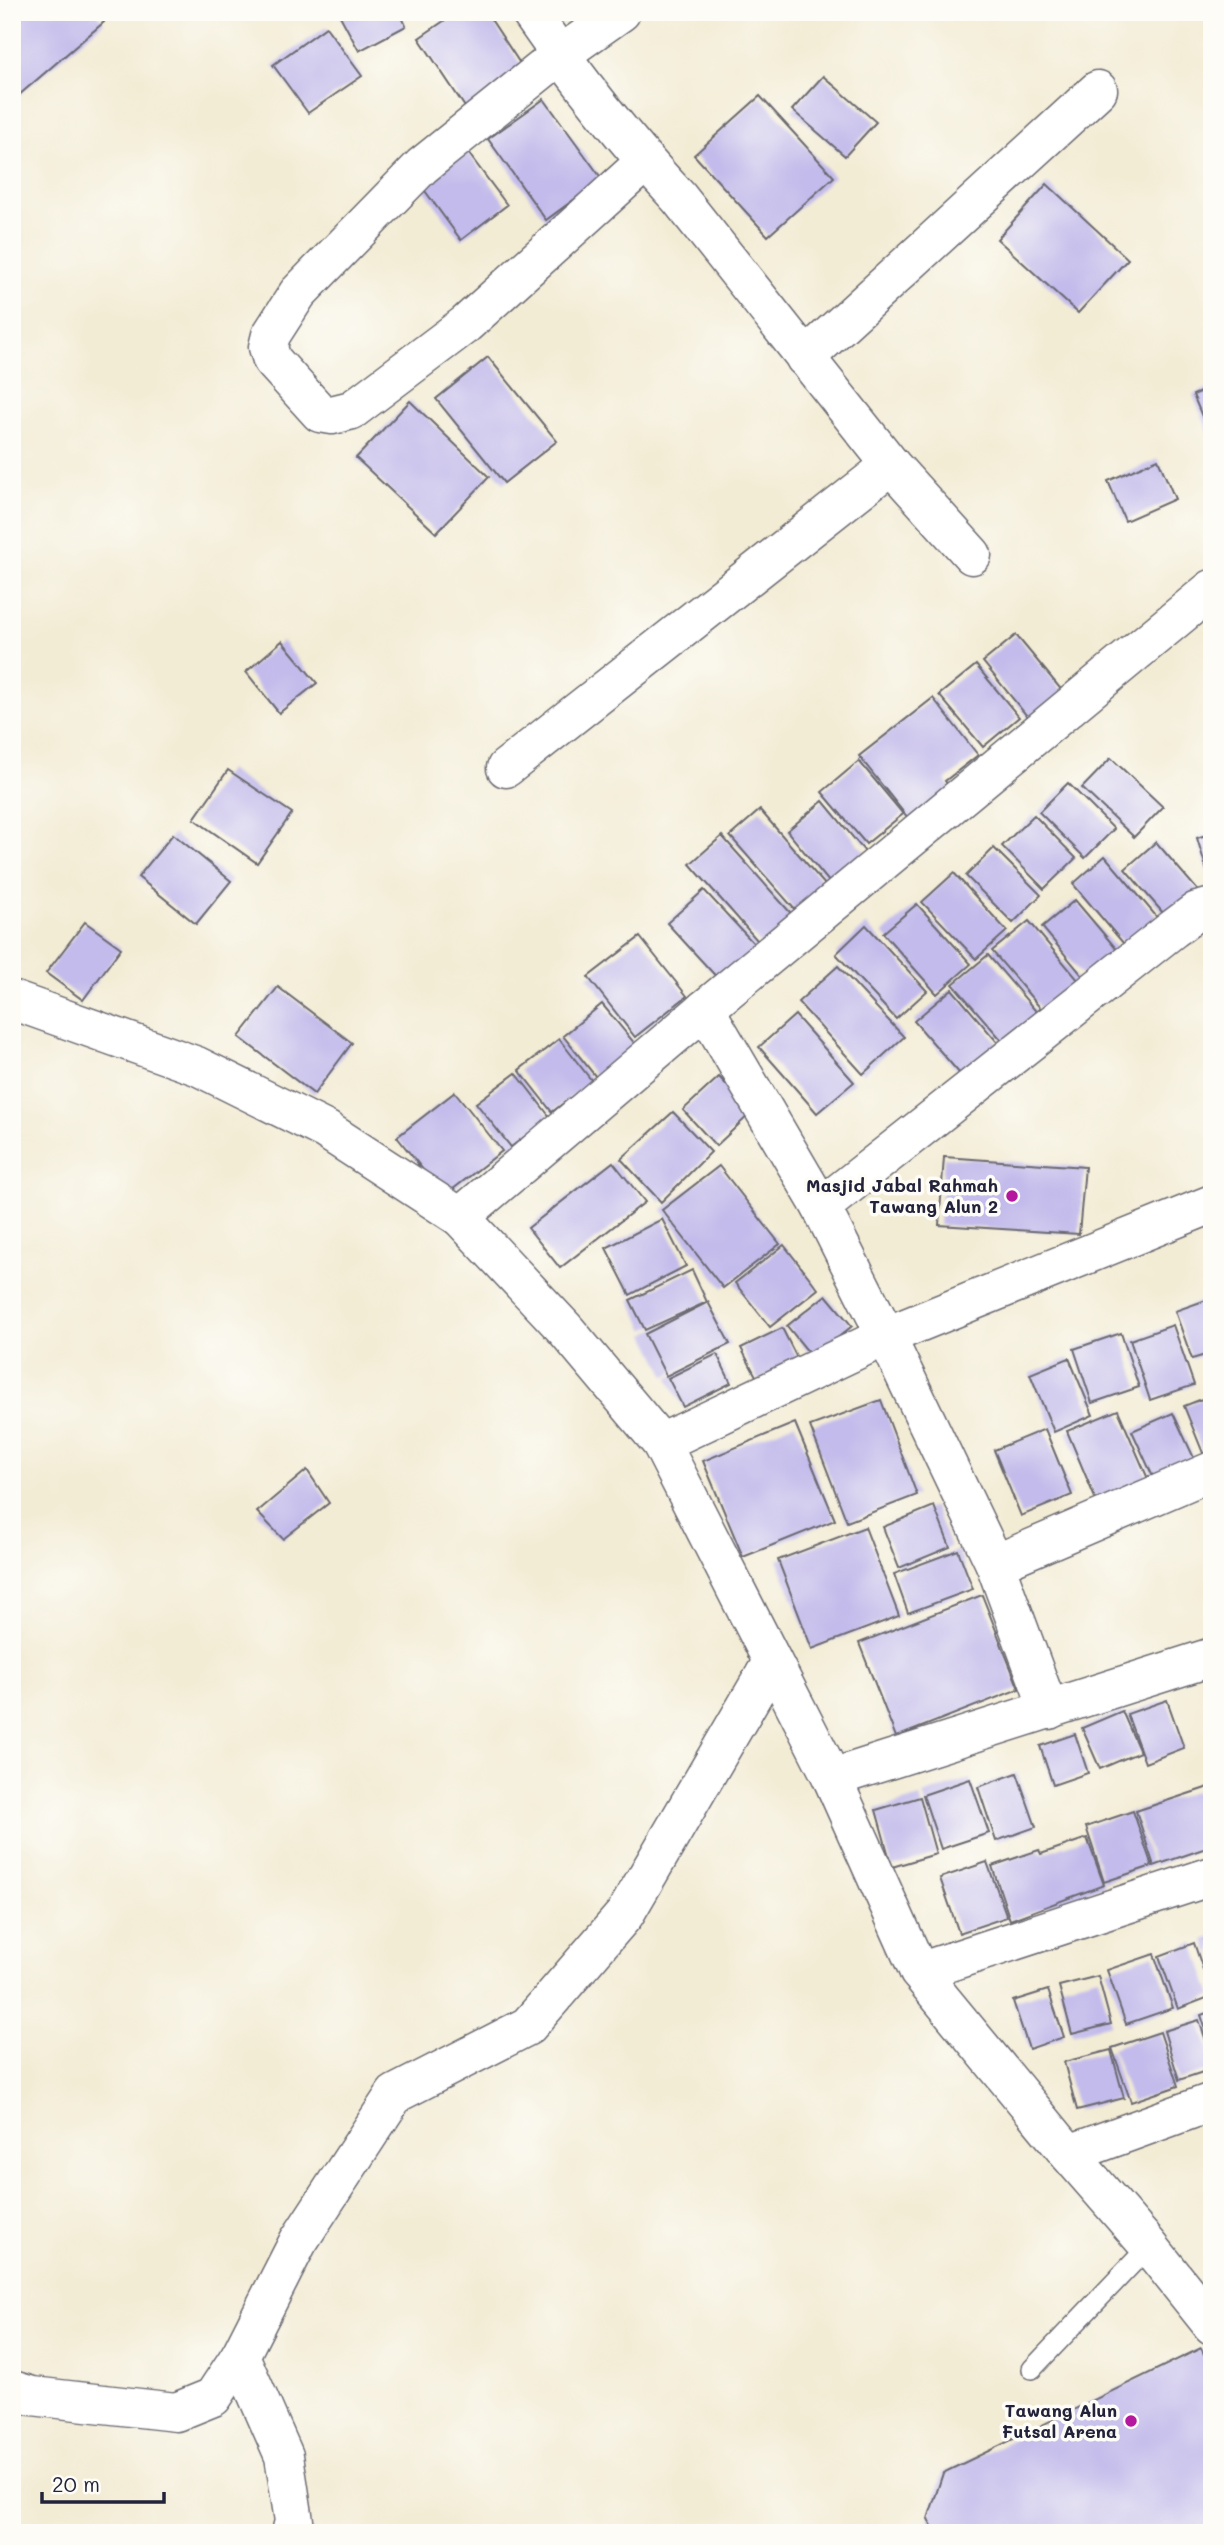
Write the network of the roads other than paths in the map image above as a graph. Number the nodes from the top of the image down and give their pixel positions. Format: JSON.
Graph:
{"nodes":[{"id":1,"x":530,"y":12,"type":"edge"},
{"id":2,"x":621,"y":12,"type":"edge"},
{"id":3,"x":560,"y":55,"type":"junction"},
{"id":4,"x":1098,"y":90,"type":"dead end"},
{"id":5,"x":645,"y":162,"type":"junction"},
{"id":6,"x":806,"y":358,"type":"junction"},
{"id":7,"x":891,"y":465,"type":"junction"},
{"id":8,"x":972,"y":555,"type":"dead end"},
{"id":9,"x":1212,"y":589,"type":"edge"},
{"id":10,"x":506,"y":768,"type":"dead end"},
{"id":11,"x":1212,"y":906,"type":"edge"},
{"id":12,"x":12,"y":1000,"type":"edge"},
{"id":13,"x":705,"y":1009,"type":"junction"},
{"id":14,"x":1212,"y":1205,"type":"edge"},
{"id":15,"x":821,"y":1207,"type":"junction"},
{"id":16,"x":460,"y":1217,"type":"junction"},
{"id":17,"x":886,"y":1336,"type":"junction"},
{"id":18,"x":661,"y":1443,"type":"junction"},
{"id":19,"x":1212,"y":1471,"type":"edge"},
{"id":20,"x":995,"y":1564,"type":"junction"},
{"id":21,"x":1212,"y":1657,"type":"edge"},
{"id":22,"x":772,"y":1662,"type":"junction"},
{"id":23,"x":1049,"y":1710,"type":"junction"},
{"id":24,"x":832,"y":1779,"type":"junction"},
{"id":25,"x":1212,"y":1877,"type":"edge"},
{"id":26,"x":919,"y":1972,"type":"junction"},
{"id":27,"x":1212,"y":2102,"type":"edge"},
{"id":28,"x":1069,"y":2154,"type":"junction"},
{"id":29,"x":1149,"y":2246,"type":"junction"},
{"id":30,"x":1211,"y":2323,"type":"edge"},
{"id":31,"x":240,"y":2356,"type":"junction"},
{"id":32,"x":1032,"y":2370,"type":"dead end"},
{"id":33,"x":12,"y":2390,"type":"edge"},
{"id":34,"x":291,"y":2533,"type":"edge"}],
"edges":[{"from":1,"to":3,"type":"street"},
{"from":2,"to":3,"type":"street"},
{"from":3,"to":5,"type":"street"},
{"from":3,"to":5,"type":"street"},
{"from":4,"to":6,"type":"street"},
{"from":5,"to":6,"type":"street"},
{"from":6,"to":7,"type":"street"},
{"from":7,"to":8,"type":"street"},
{"from":7,"to":10,"type":"street"},
{"from":9,"to":13,"type":"street"},
{"from":11,"to":15,"type":"street"},
{"from":12,"to":16,"type":"street"},
{"from":13,"to":15,"type":"street"},
{"from":13,"to":16,"type":"street"},
{"from":14,"to":17,"type":"street"},
{"from":15,"to":17,"type":"street"},
{"from":16,"to":18,"type":"street"},
{"from":17,"to":18,"type":"street"},
{"from":17,"to":20,"type":"street"},
{"from":18,"to":22,"type":"street"},
{"from":19,"to":20,"type":"street"},
{"from":20,"to":23,"type":"street"},
{"from":21,"to":23,"type":"street"},
{"from":22,"to":24,"type":"street"},
{"from":22,"to":31,"type":"street"},
{"from":23,"to":24,"type":"street"},
{"from":24,"to":26,"type":"street"},
{"from":25,"to":26,"type":"street"},
{"from":26,"to":28,"type":"street"},
{"from":27,"to":28,"type":"street"},
{"from":28,"to":29,"type":"street"},
{"from":29,"to":30,"type":"street"},
{"from":29,"to":32,"type":"lane"},
{"from":31,"to":33,"type":"street"},
{"from":31,"to":34,"type":"street"}]}
